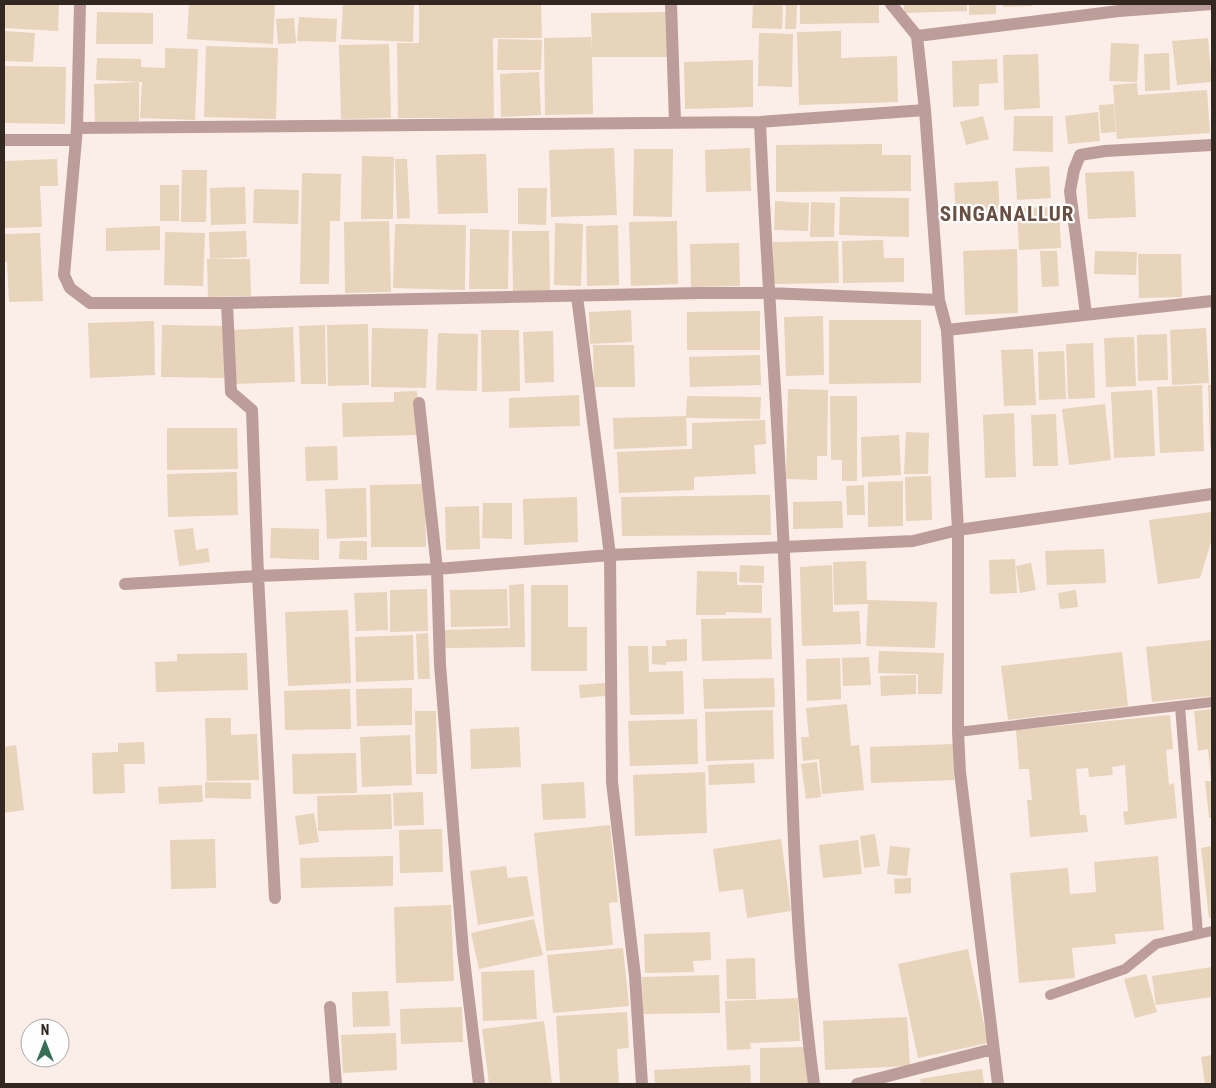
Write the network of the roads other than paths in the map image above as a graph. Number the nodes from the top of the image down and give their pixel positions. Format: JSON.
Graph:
{"nodes":[{"id":1,"x":80,"y":4,"type":"edge"},
{"id":2,"x":671,"y":4,"type":"edge"},
{"id":3,"x":891,"y":4,"type":"edge"},
{"id":4,"x":1212,"y":4,"type":"edge"},
{"id":5,"x":1118,"y":7,"type":"edge"},
{"id":6,"x":917,"y":36,"type":"junction"},
{"id":7,"x":925,"y":110,"type":"junction"},
{"id":8,"x":675,"y":122,"type":"junction"},
{"id":9,"x":760,"y":122,"type":"junction"},
{"id":10,"x":76,"y":134,"type":"junction"},
{"id":11,"x":4,"y":140,"type":"edge"},
{"id":12,"x":1212,"y":145,"type":"edge"},
{"id":13,"x":768,"y":293,"type":"junction"},
{"id":14,"x":576,"y":296,"type":"junction"},
{"id":15,"x":939,"y":300,"type":"junction"},
{"id":16,"x":1212,"y":300,"type":"edge"},
{"id":17,"x":227,"y":303,"type":"junction"},
{"id":18,"x":1086,"y":314,"type":"junction"},
{"id":19,"x":947,"y":330,"type":"junction"},
{"id":20,"x":419,"y":403,"type":"dead end"},
{"id":21,"x":1212,"y":494,"type":"edge"},
{"id":22,"x":958,"y":530,"type":"junction"},
{"id":23,"x":784,"y":548,"type":"junction"},
{"id":24,"x":610,"y":555,"type":"junction"},
{"id":25,"x":437,"y":569,"type":"junction"},
{"id":26,"x":258,"y":576,"type":"junction"},
{"id":27,"x":124,"y":584,"type":"dead end"},
{"id":28,"x":1212,"y":702,"type":"edge"},
{"id":29,"x":1180,"y":706,"type":"junction"},
{"id":30,"x":958,"y":732,"type":"junction"},
{"id":31,"x":276,"y":898,"type":"dead end"},
{"id":32,"x":1212,"y":931,"type":"edge"},
{"id":33,"x":1198,"y":934,"type":"junction"},
{"id":34,"x":1050,"y":995,"type":"dead end"},
{"id":35,"x":330,"y":1007,"type":"dead end"},
{"id":36,"x":994,"y":1049,"type":"junction"},
{"id":37,"x":336,"y":1084,"type":"edge"},
{"id":38,"x":479,"y":1084,"type":"edge"},
{"id":39,"x":642,"y":1084,"type":"edge"},
{"id":40,"x":814,"y":1084,"type":"edge"},
{"id":41,"x":857,"y":1084,"type":"edge"},
{"id":42,"x":998,"y":1084,"type":"edge"}],
"edges":[{"from":1,"to":10,"type":"street"},
{"from":2,"to":8,"type":"street"},
{"from":3,"to":6,"type":"street"},
{"from":4,"to":5,"type":"street"},
{"from":5,"to":6,"type":"street"},
{"from":6,"to":7,"type":"street"},
{"from":7,"to":9,"type":"street"},
{"from":7,"to":15,"type":"street"},
{"from":8,"to":9,"type":"street"},
{"from":8,"to":10,"type":"street"},
{"from":9,"to":13,"type":"street"},
{"from":10,"to":11,"type":"street"},
{"from":10,"to":17,"type":"street"},
{"from":12,"to":18,"type":"street"},
{"from":13,"to":14,"type":"street"},
{"from":13,"to":15,"type":"street"},
{"from":13,"to":23,"type":"street"},
{"from":14,"to":17,"type":"street"},
{"from":14,"to":24,"type":"street"},
{"from":15,"to":19,"type":"street"},
{"from":16,"to":18,"type":"street"},
{"from":17,"to":26,"type":"street"},
{"from":18,"to":19,"type":"street"},
{"from":19,"to":22,"type":"street"},
{"from":20,"to":25,"type":"street"},
{"from":21,"to":22,"type":"street"},
{"from":22,"to":23,"type":"street"},
{"from":22,"to":30,"type":"street"},
{"from":23,"to":24,"type":"street"},
{"from":23,"to":40,"type":"street"},
{"from":24,"to":25,"type":"street"},
{"from":24,"to":39,"type":"street"},
{"from":25,"to":26,"type":"street"},
{"from":25,"to":38,"type":"street"},
{"from":26,"to":27,"type":"street"},
{"from":26,"to":31,"type":"street"},
{"from":28,"to":29,"type":"lane"},
{"from":29,"to":30,"type":"lane"},
{"from":29,"to":33,"type":"lane"},
{"from":30,"to":36,"type":"street"},
{"from":32,"to":33,"type":"lane"},
{"from":33,"to":34,"type":"lane"},
{"from":35,"to":37,"type":"street"},
{"from":36,"to":41,"type":"street"},
{"from":36,"to":42,"type":"street"}]}
